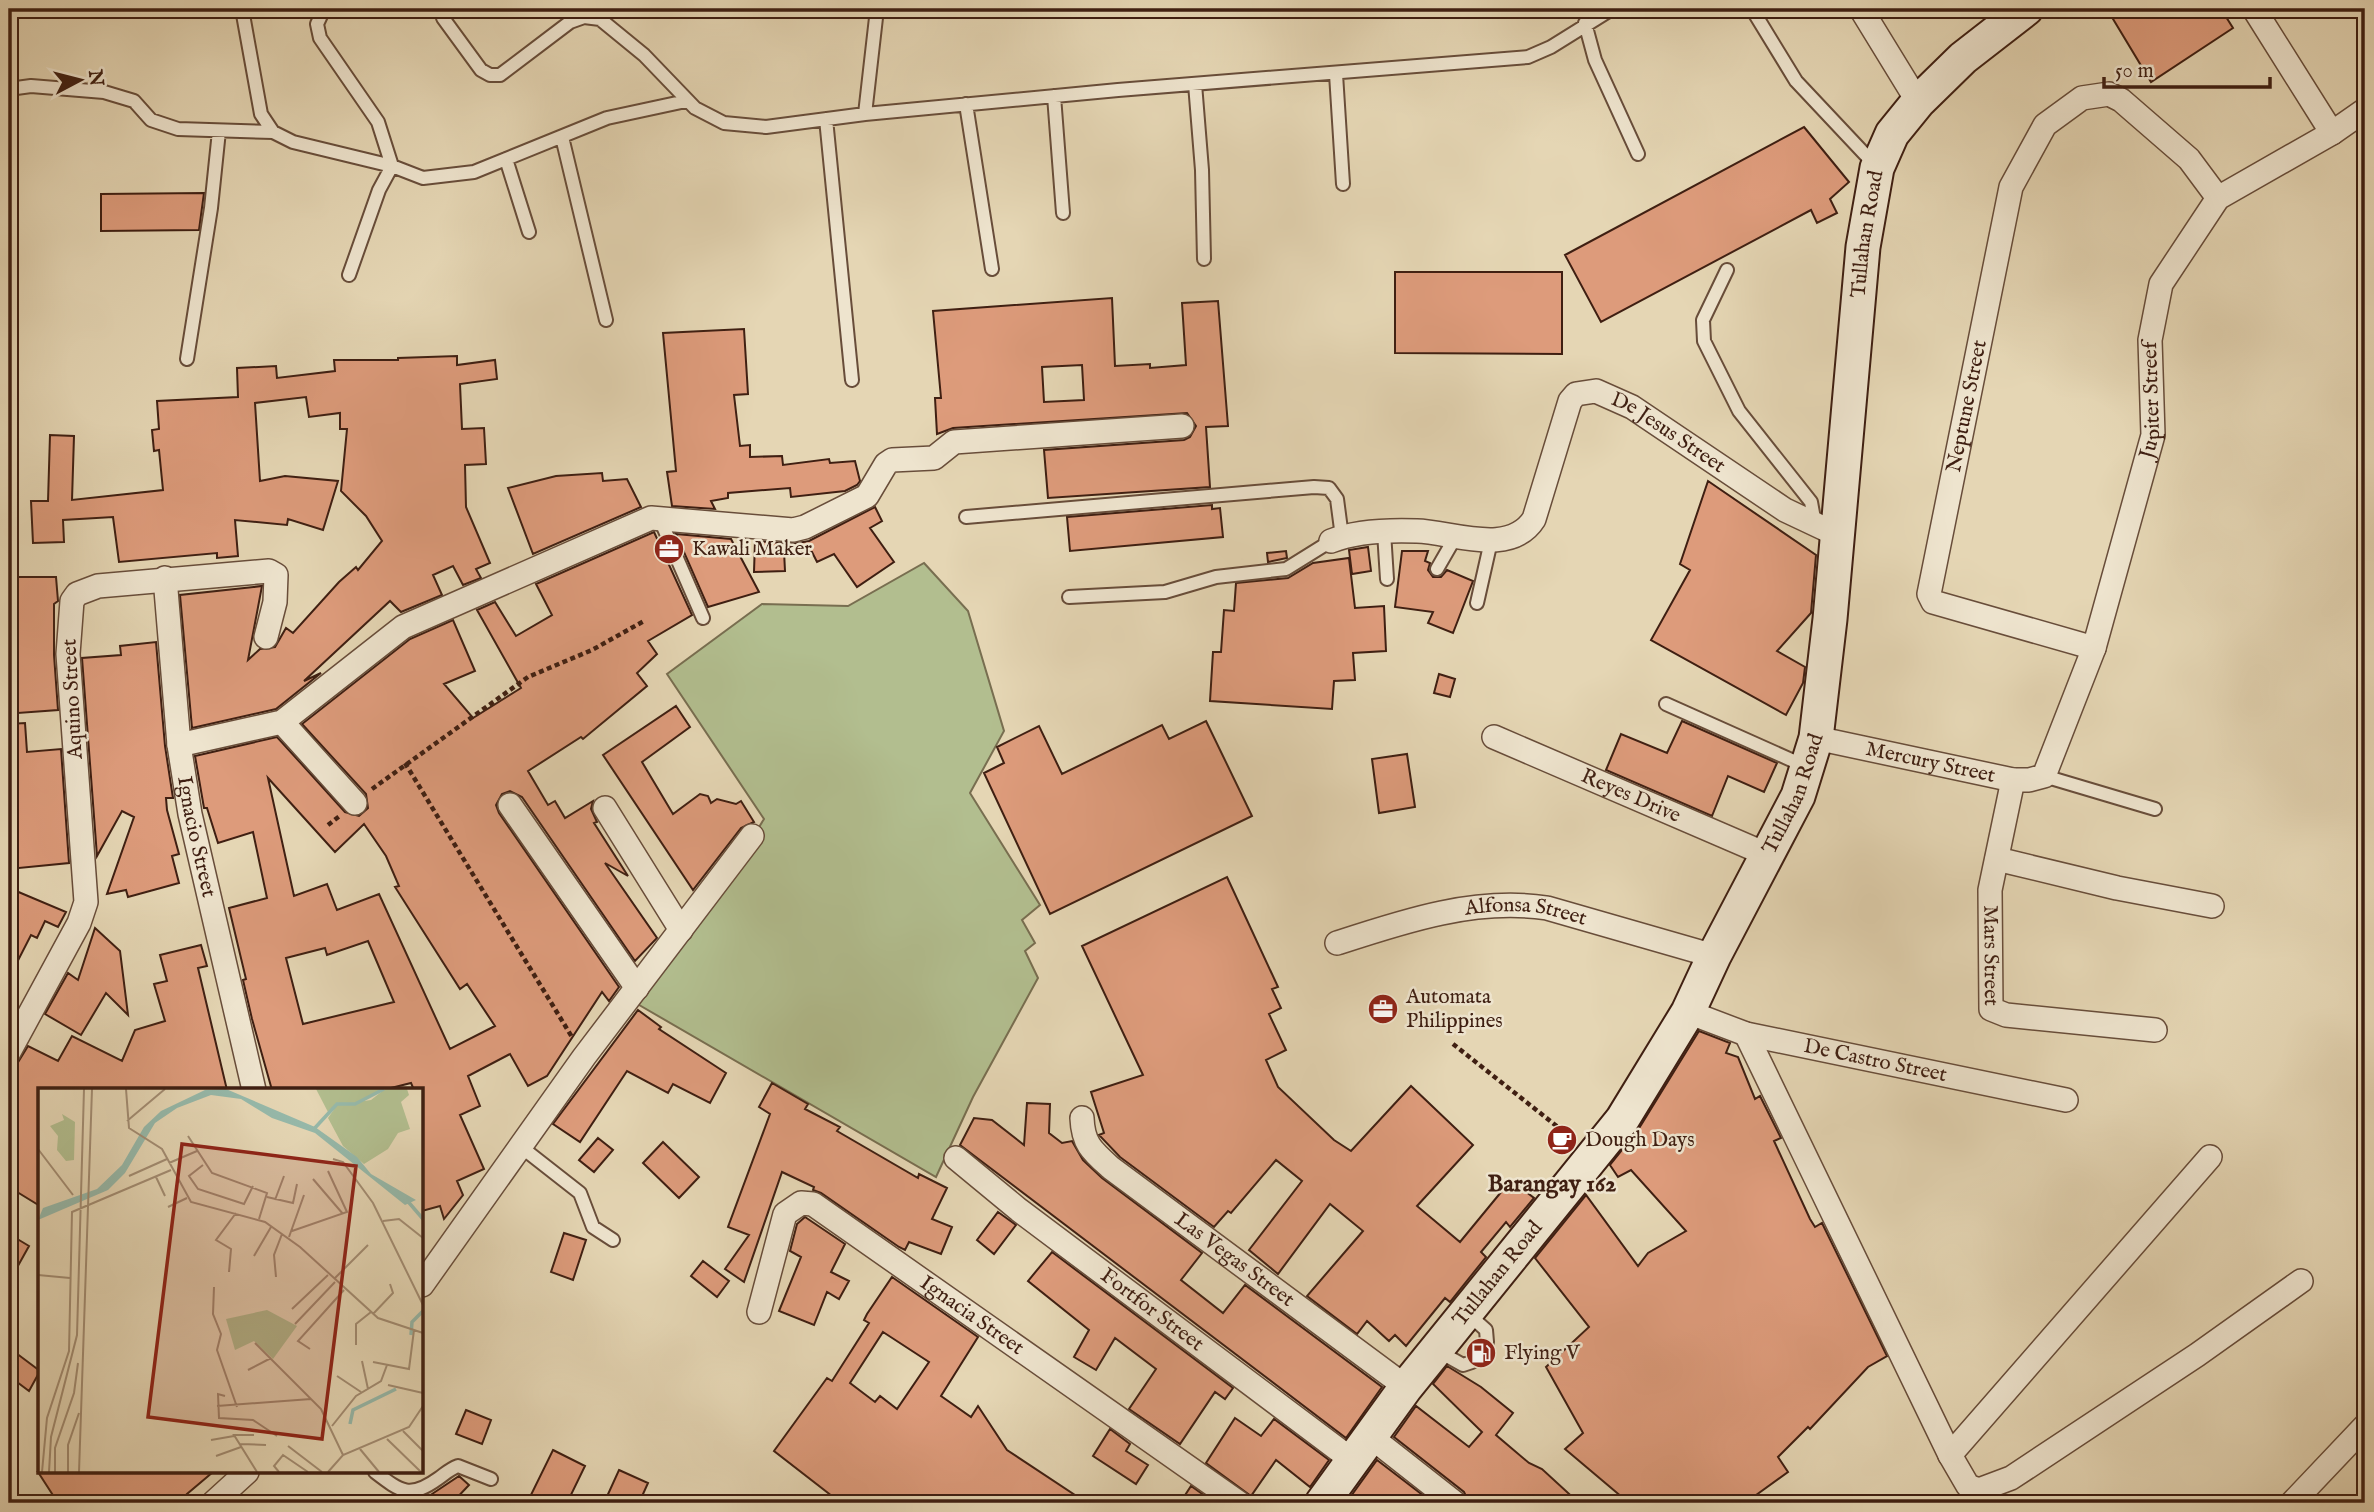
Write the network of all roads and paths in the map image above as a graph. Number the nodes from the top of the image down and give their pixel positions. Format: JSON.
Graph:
{"nodes":[{"id":1,"x":242,"y":9,"type":"edge"},
{"id":2,"x":324,"y":9,"type":"edge"},
{"id":3,"x":877,"y":9,"type":"edge"},
{"id":4,"x":1612,"y":9,"type":"edge"},
{"id":5,"x":1752,"y":9,"type":"edge"},
{"id":6,"x":1861,"y":9,"type":"edge"},
{"id":7,"x":2026,"y":9,"type":"edge"},
{"id":8,"x":2254,"y":9,"type":"edge"},
{"id":9,"x":443,"y":19,"type":"dead end"},
{"id":10,"x":1586,"y":23,"type":"junction"},
{"id":11,"x":1336,"y":74,"type":"junction"},
{"id":12,"x":1195,"y":84,"type":"junction"},
{"id":13,"x":9,"y":89,"type":"edge"},
{"id":14,"x":1054,"y":96,"type":"junction"},
{"id":15,"x":686,"y":101,"type":"junction"},
{"id":16,"x":1918,"y":102,"type":"junction"},
{"id":17,"x":966,"y":104,"type":"junction"},
{"id":18,"x":2364,"y":112,"type":"edge"},
{"id":19,"x":865,"y":114,"type":"junction"},
{"id":20,"x":827,"y":119,"type":"junction"},
{"id":21,"x":219,"y":131,"type":"junction"},
{"id":22,"x":273,"y":132,"type":"junction"},
{"id":23,"x":2332,"y":133,"type":"junction"},
{"id":24,"x":562,"y":137,"type":"junction"},
{"id":25,"x":1637,"y":154,"type":"dead end"},
{"id":26,"x":506,"y":159,"type":"junction"},
{"id":27,"x":392,"y":166,"type":"junction"},
{"id":28,"x":1877,"y":168,"type":"junction"},
{"id":29,"x":1343,"y":184,"type":"dead end"},
{"id":30,"x":2218,"y":198,"type":"junction"},
{"id":31,"x":1063,"y":213,"type":"dead end"},
{"id":32,"x":528,"y":232,"type":"dead end"},
{"id":33,"x":1204,"y":259,"type":"dead end"},
{"id":34,"x":992,"y":270,"type":"dead end"},
{"id":35,"x":1727,"y":271,"type":"dead end"},
{"id":36,"x":349,"y":275,"type":"dead end"},
{"id":37,"x":606,"y":320,"type":"dead end"},
{"id":38,"x":187,"y":359,"type":"dead end"},
{"id":39,"x":852,"y":380,"type":"dead end"},
{"id":40,"x":1182,"y":426,"type":"dead end"},
{"id":41,"x":659,"y":516,"type":"junction"},
{"id":42,"x":966,"y":517,"type":"dead end"},
{"id":43,"x":1826,"y":529,"type":"junction"},
{"id":44,"x":1384,"y":533,"type":"junction"},
{"id":45,"x":1455,"y":536,"type":"junction"},
{"id":46,"x":1336,"y":539,"type":"junction"},
{"id":47,"x":1491,"y":541,"type":"junction"},
{"id":48,"x":1437,"y":569,"type":"dead end"},
{"id":49,"x":165,"y":578,"type":"junction"},
{"id":50,"x":1387,"y":579,"type":"dead end"},
{"id":51,"x":1069,"y":597,"type":"dead end"},
{"id":52,"x":1477,"y":603,"type":"dead end"},
{"id":53,"x":703,"y":618,"type":"dead end"},
{"id":54,"x":644,"y":621,"type":"dead end"},
{"id":55,"x":266,"y":637,"type":"dead end"},
{"id":56,"x":2094,"y":648,"type":"junction"},
{"id":57,"x":1666,"y":704,"type":"dead end"},
{"id":58,"x":282,"y":722,"type":"junction"},
{"id":59,"x":1494,"y":737,"type":"dead end"},
{"id":60,"x":179,"y":745,"type":"junction"},
{"id":61,"x":1811,"y":752,"type":"junction"},
{"id":62,"x":405,"y":763,"type":"junction"},
{"id":63,"x":2044,"y":776,"type":"junction"},
{"id":64,"x":2013,"y":780,"type":"junction"},
{"id":65,"x":355,"y":803,"type":"junction"},
{"id":66,"x":510,"y":805,"type":"dead end"},
{"id":67,"x":605,"y":808,"type":"dead end"},
{"id":68,"x":2155,"y":809,"type":"dead end"},
{"id":69,"x":328,"y":825,"type":"dead end"},
{"id":70,"x":752,"y":836,"type":"dead end"},
{"id":71,"x":1768,"y":855,"type":"junction"},
{"id":72,"x":1997,"y":859,"type":"junction"},
{"id":73,"x":2212,"y":906,"type":"dead end"},
{"id":74,"x":681,"y":930,"type":"junction"},
{"id":75,"x":1336,"y":943,"type":"dead end"},
{"id":76,"x":1714,"y":956,"type":"junction"},
{"id":77,"x":637,"y":988,"type":"junction"},
{"id":78,"x":1688,"y":1012,"type":"junction"},
{"id":79,"x":2155,"y":1030,"type":"dead end"},
{"id":80,"x":1746,"y":1034,"type":"junction"},
{"id":81,"x":1453,"y":1044,"type":"dead end"},
{"id":82,"x":9,"y":1052,"type":"edge"},
{"id":83,"x":584,"y":1056,"type":"junction"},
{"id":84,"x":254,"y":1088,"type":"edge"},
{"id":85,"x":2066,"y":1100,"type":"dead end"},
{"id":86,"x":1082,"y":1118,"type":"dead end"},
{"id":87,"x":520,"y":1146,"type":"junction"},
{"id":88,"x":1593,"y":1155,"type":"junction"},
{"id":89,"x":2210,"y":1157,"type":"dead end"},
{"id":90,"x":956,"y":1158,"type":"dead end"},
{"id":91,"x":613,"y":1240,"type":"dead end"},
{"id":92,"x":2301,"y":1281,"type":"dead end"},
{"id":93,"x":424,"y":1282,"type":"edge"},
{"id":94,"x":758,"y":1312,"type":"dead end"},
{"id":95,"x":1466,"y":1312,"type":"junction"},
{"id":96,"x":1488,"y":1342,"type":"dead end"},
{"id":97,"x":1436,"y":1350,"type":"junction"},
{"id":98,"x":1472,"y":1362,"type":"dead end"},
{"id":99,"x":1406,"y":1387,"type":"junction"},
{"id":100,"x":2365,"y":1426,"type":"edge"},
{"id":101,"x":1362,"y":1448,"type":"junction"},
{"id":102,"x":1950,"y":1455,"type":"junction"},
{"id":103,"x":245,"y":1474,"type":"edge"},
{"id":104,"x":378,"y":1474,"type":"edge"},
{"id":105,"x":491,"y":1479,"type":"dead end"},
{"id":106,"x":213,"y":1503,"type":"edge"},
{"id":107,"x":1239,"y":1503,"type":"edge"},
{"id":108,"x":1322,"y":1503,"type":"edge"},
{"id":109,"x":1455,"y":1503,"type":"edge"},
{"id":110,"x":2292,"y":1503,"type":"edge"}],
"edges":[{"from":1,"to":22,"type":"lane"},
{"from":2,"to":27,"type":"lane"},
{"from":3,"to":19,"type":"lane"},
{"from":4,"to":10,"type":"lane"},
{"from":5,"to":28,"type":"lane"},
{"from":6,"to":16,"type":"street"},
{"from":7,"to":16,"type":"main road","name":"Tullahan Road"},
{"from":8,"to":23,"type":"street"},
{"from":9,"to":15,"type":"lane"},
{"from":10,"to":11,"type":"lane"},
{"from":10,"to":25,"type":"lane"},
{"from":11,"to":12,"type":"lane"},
{"from":11,"to":29,"type":"lane"},
{"from":12,"to":14,"type":"lane"},
{"from":12,"to":33,"type":"lane"},
{"from":13,"to":21,"type":"lane"},
{"from":14,"to":17,"type":"lane"},
{"from":14,"to":31,"type":"lane"},
{"from":15,"to":20,"type":"lane"},
{"from":15,"to":24,"type":"lane"},
{"from":16,"to":28,"type":"main road","name":"Tullahan Road"},
{"from":17,"to":19,"type":"lane"},
{"from":17,"to":34,"type":"lane"},
{"from":18,"to":23,"type":"street","name":"Jupiter Streef"},
{"from":19,"to":20,"type":"lane"},
{"from":20,"to":39,"type":"lane"},
{"from":21,"to":22,"type":"lane"},
{"from":21,"to":38,"type":"lane"},
{"from":22,"to":27,"type":"lane"},
{"from":23,"to":30,"type":"street","name":"Jupiter Streef"},
{"from":24,"to":26,"type":"lane"},
{"from":24,"to":37,"type":"lane"},
{"from":26,"to":27,"type":"lane"},
{"from":26,"to":32,"type":"lane"},
{"from":27,"to":36,"type":"lane"},
{"from":28,"to":43,"type":"main road","name":"Tullahan Road"},
{"from":30,"to":56,"type":"street","name":"Jupiter Streef"},
{"from":30,"to":56,"type":"street","name":"Neptune Street"},
{"from":35,"to":43,"type":"lane"},
{"from":40,"to":41,"type":"street"},
{"from":41,"to":53,"type":"lane"},
{"from":41,"to":58,"type":"street"},
{"from":42,"to":46,"type":"lane"},
{"from":43,"to":47,"type":"street","name":"De Jesus Street"},
{"from":43,"to":61,"type":"main road","name":"Tullahan Road"},
{"from":44,"to":45,"type":"street","name":"De Jesus Street"},
{"from":44,"to":46,"type":"street","name":"De Jesus Street"},
{"from":44,"to":50,"type":"lane"},
{"from":45,"to":47,"type":"street","name":"De Jesus Street"},
{"from":45,"to":48,"type":"lane"},
{"from":46,"to":51,"type":"lane"},
{"from":47,"to":52,"type":"lane"},
{"from":49,"to":55,"type":"street","name":"Aquino Street"},
{"from":49,"to":60,"type":"street","name":"Ignacio Street"},
{"from":49,"to":82,"type":"street","name":"Aquino Street"},
{"from":54,"to":62,"type":"path"},
{"from":56,"to":63,"type":"street","name":"Jupiter Streef"},
{"from":57,"to":61,"type":"lane"},
{"from":58,"to":60,"type":"street"},
{"from":58,"to":65,"type":"street"},
{"from":59,"to":71,"type":"street","name":"Reyes Drive"},
{"from":60,"to":84,"type":"street","name":"Ignacio Street"},
{"from":61,"to":64,"type":"street","name":"Mercury Street"},
{"from":61,"to":71,"type":"main road","name":"Tullahan Road"},
{"from":62,"to":65,"type":"path"},
{"from":62,"to":83,"type":"path"},
{"from":63,"to":64,"type":"street","name":"Mercury Street"},
{"from":63,"to":68,"type":"lane"},
{"from":64,"to":72,"type":"street","name":"Mars Street"},
{"from":65,"to":69,"type":"path"},
{"from":66,"to":77,"type":"street"},
{"from":67,"to":74,"type":"street"},
{"from":70,"to":74,"type":"street"},
{"from":71,"to":76,"type":"main road","name":"Tullahan Road"},
{"from":72,"to":73,"type":"street"},
{"from":72,"to":79,"type":"street","name":"Mars Street"},
{"from":74,"to":77,"type":"street"},
{"from":75,"to":76,"type":"street","name":"Alfonsa Street"},
{"from":76,"to":78,"type":"main road","name":"Tullahan Road"},
{"from":77,"to":83,"type":"street"},
{"from":78,"to":80,"type":"street","name":"De Castro Street"},
{"from":78,"to":88,"type":"main road","name":"Tullahan Road"},
{"from":80,"to":85,"type":"street","name":"De Castro Street"},
{"from":80,"to":102,"type":"street"},
{"from":81,"to":88,"type":"path"},
{"from":83,"to":87,"type":"street"},
{"from":86,"to":99,"type":"street","name":"Las Vegas Street"},
{"from":87,"to":91,"type":"lane"},
{"from":87,"to":93,"type":"street"},
{"from":88,"to":95,"type":"main road","name":"Tullahan Road"},
{"from":89,"to":102,"type":"street"},
{"from":90,"to":101,"type":"street","name":"Fortfor Street"},
{"from":92,"to":102,"type":"street"},
{"from":94,"to":107,"type":"street","name":"Ignacia Street"},
{"from":95,"to":96,"type":"lane"},
{"from":95,"to":97,"type":"main road","name":"Tullahan Road"},
{"from":97,"to":98,"type":"lane"},
{"from":97,"to":99,"type":"main road","name":"Tullahan Road"},
{"from":99,"to":101,"type":"main road","name":"Tullahan Road"},
{"from":100,"to":110,"type":"street"},
{"from":101,"to":108,"type":"main road","name":"Tullahan Road"},
{"from":101,"to":109,"type":"street","name":"Fortfor Street"},
{"from":103,"to":106,"type":"street"},
{"from":104,"to":105,"type":"lane"}]}
